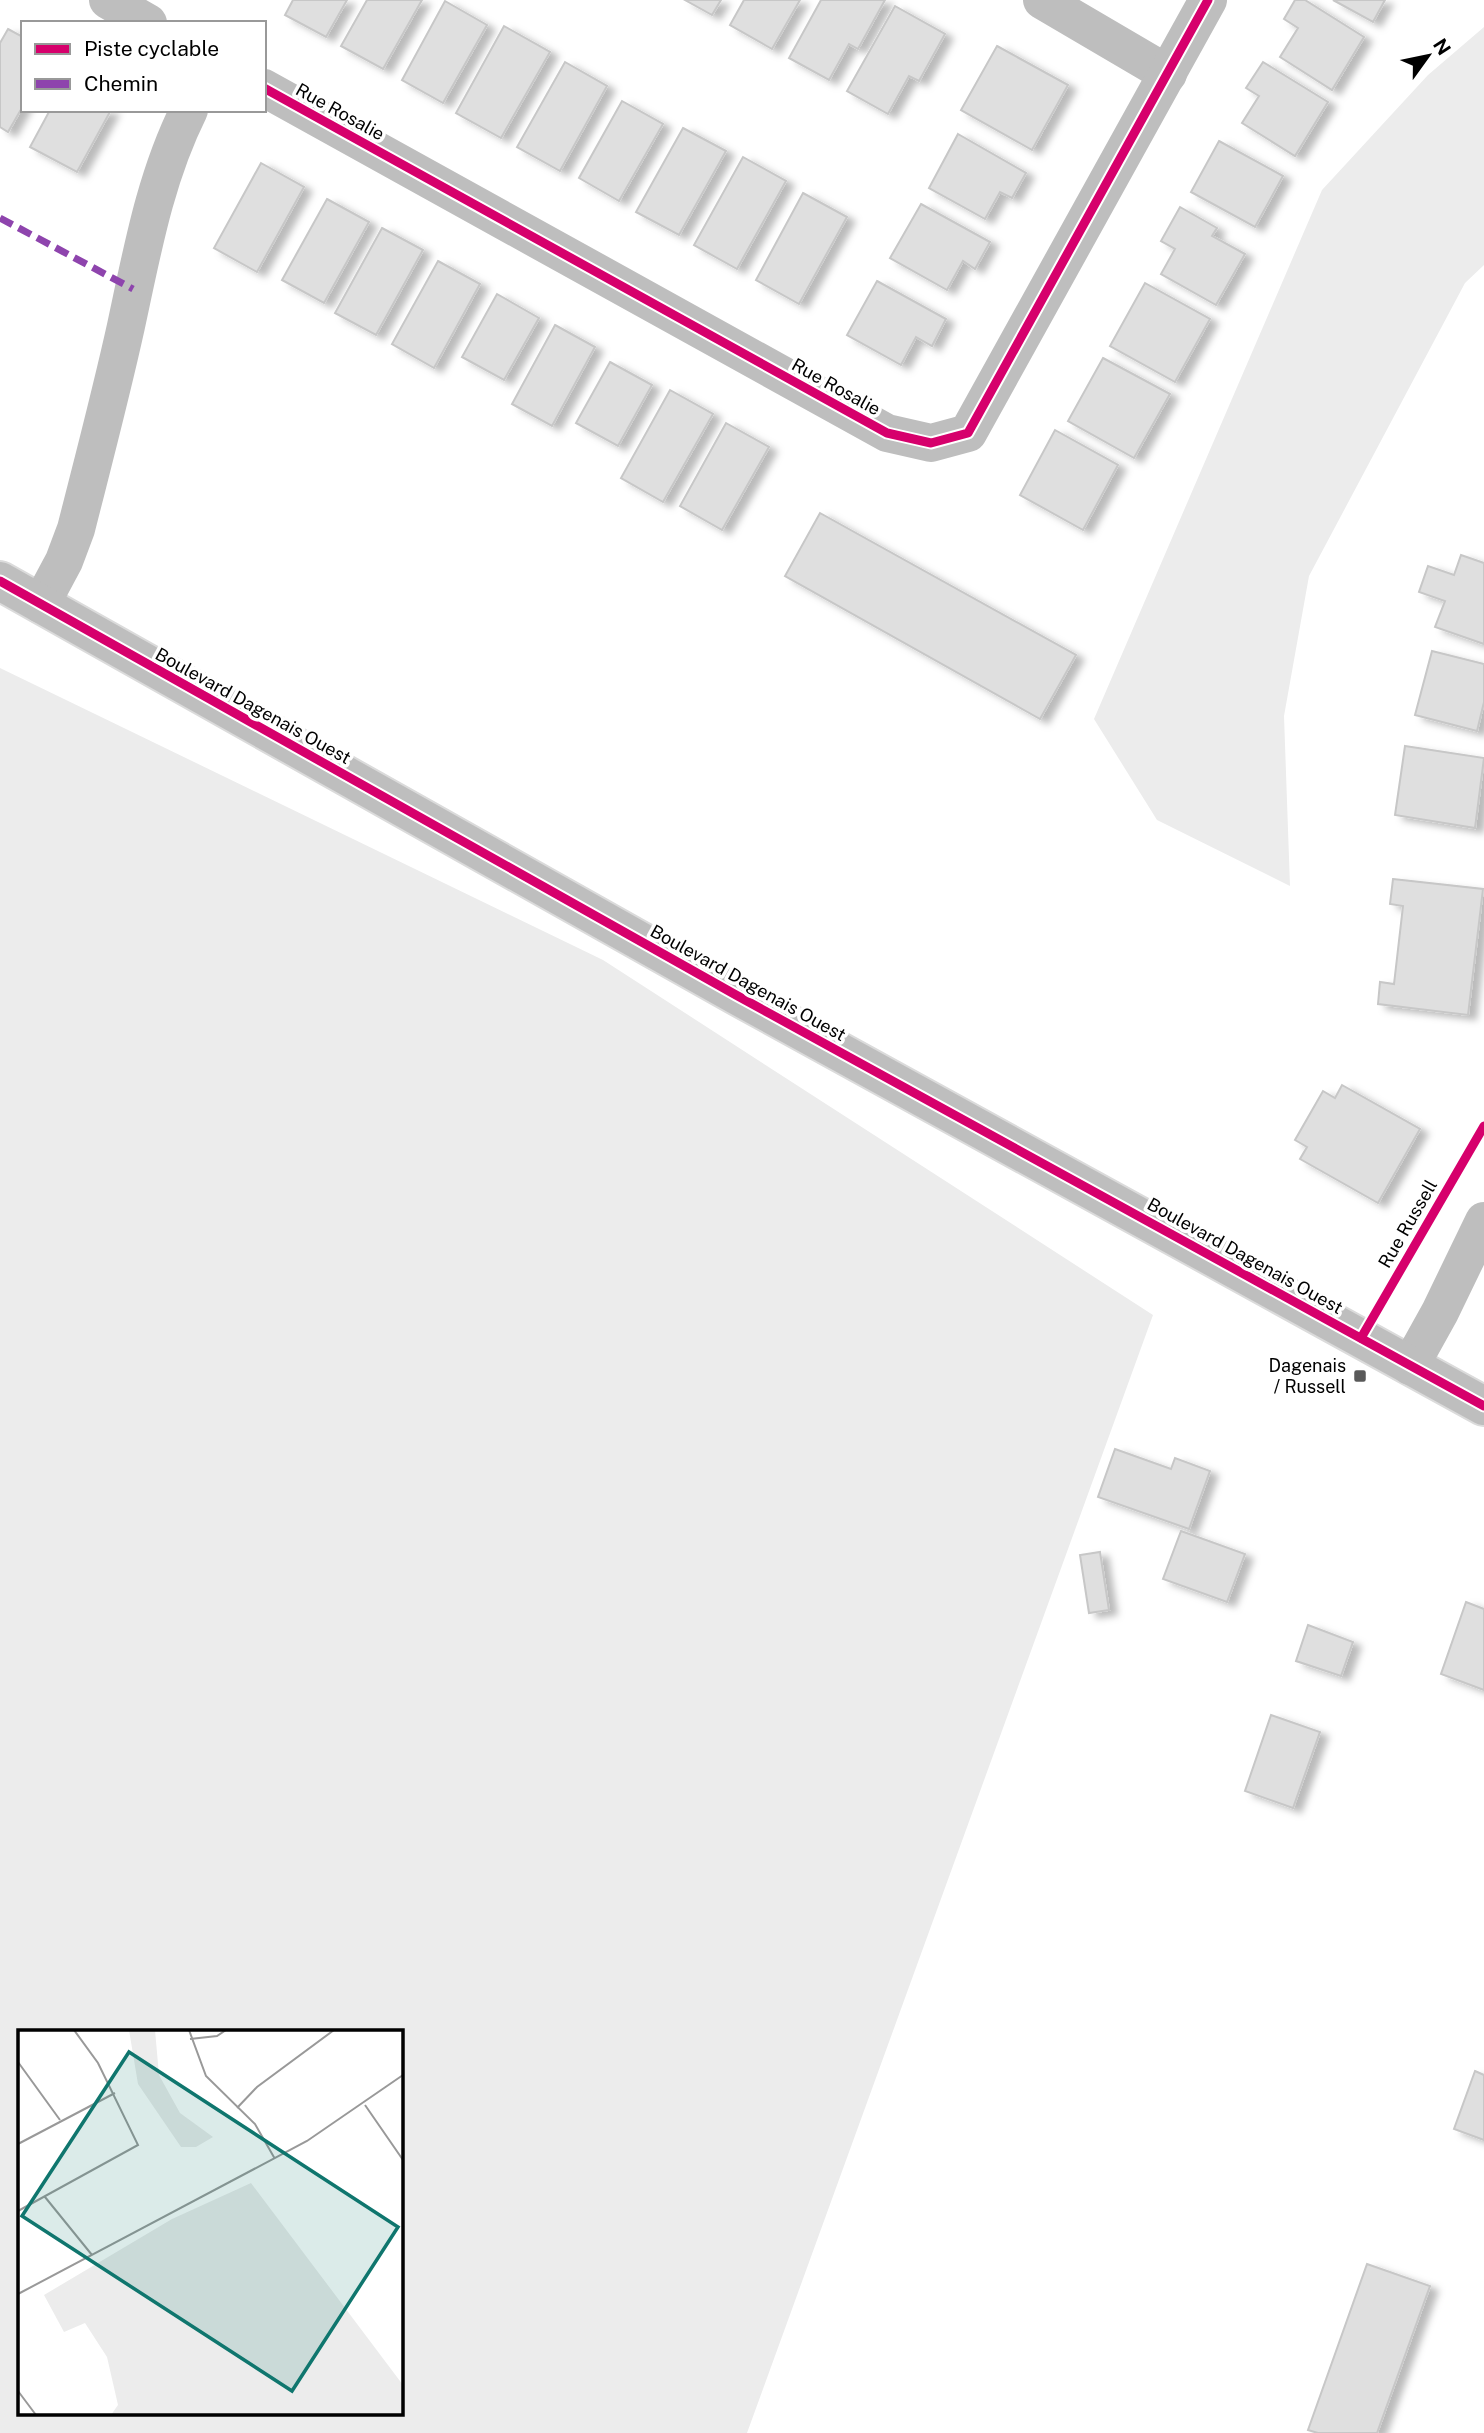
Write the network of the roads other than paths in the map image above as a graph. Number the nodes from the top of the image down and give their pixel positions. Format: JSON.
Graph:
{"nodes":[{"id":1,"x":108,"y":0,"type":"edge"},
{"id":2,"x":1042,"y":0,"type":"edge"},
{"id":3,"x":1208,"y":0,"type":"edge"},
{"id":4,"x":145,"y":21,"type":"edge"},
{"id":5,"x":1168,"y":74,"type":"junction"},
{"id":6,"x":266,"y":89,"type":"edge"},
{"id":7,"x":188,"y":112,"type":"edge"},
{"id":8,"x":0,"y":581,"type":"edge"},
{"id":9,"x":41,"y":604,"type":"junction"},
{"id":10,"x":1484,"y":1221,"type":"edge"},
{"id":11,"x":1410,"y":1366,"type":"junction"},
{"id":12,"x":1484,"y":1406,"type":"edge"}],
"edges":[{"from":1,"to":4,"type":"street"},
{"from":2,"to":5,"type":"street"},
{"from":3,"to":5,"type":"street","name":"Rue Rosalie"},
{"from":5,"to":6,"type":"street","name":"Rue Rosalie"},
{"from":7,"to":9,"type":"street"},
{"from":8,"to":9,"type":"street","name":"Boulevard Dagenais Ouest"},
{"from":9,"to":11,"type":"street","name":"Boulevard Dagenais Ouest"},
{"from":10,"to":11,"type":"street"},
{"from":11,"to":12,"type":"street","name":"Boulevard Dagenais Ouest"}]}
